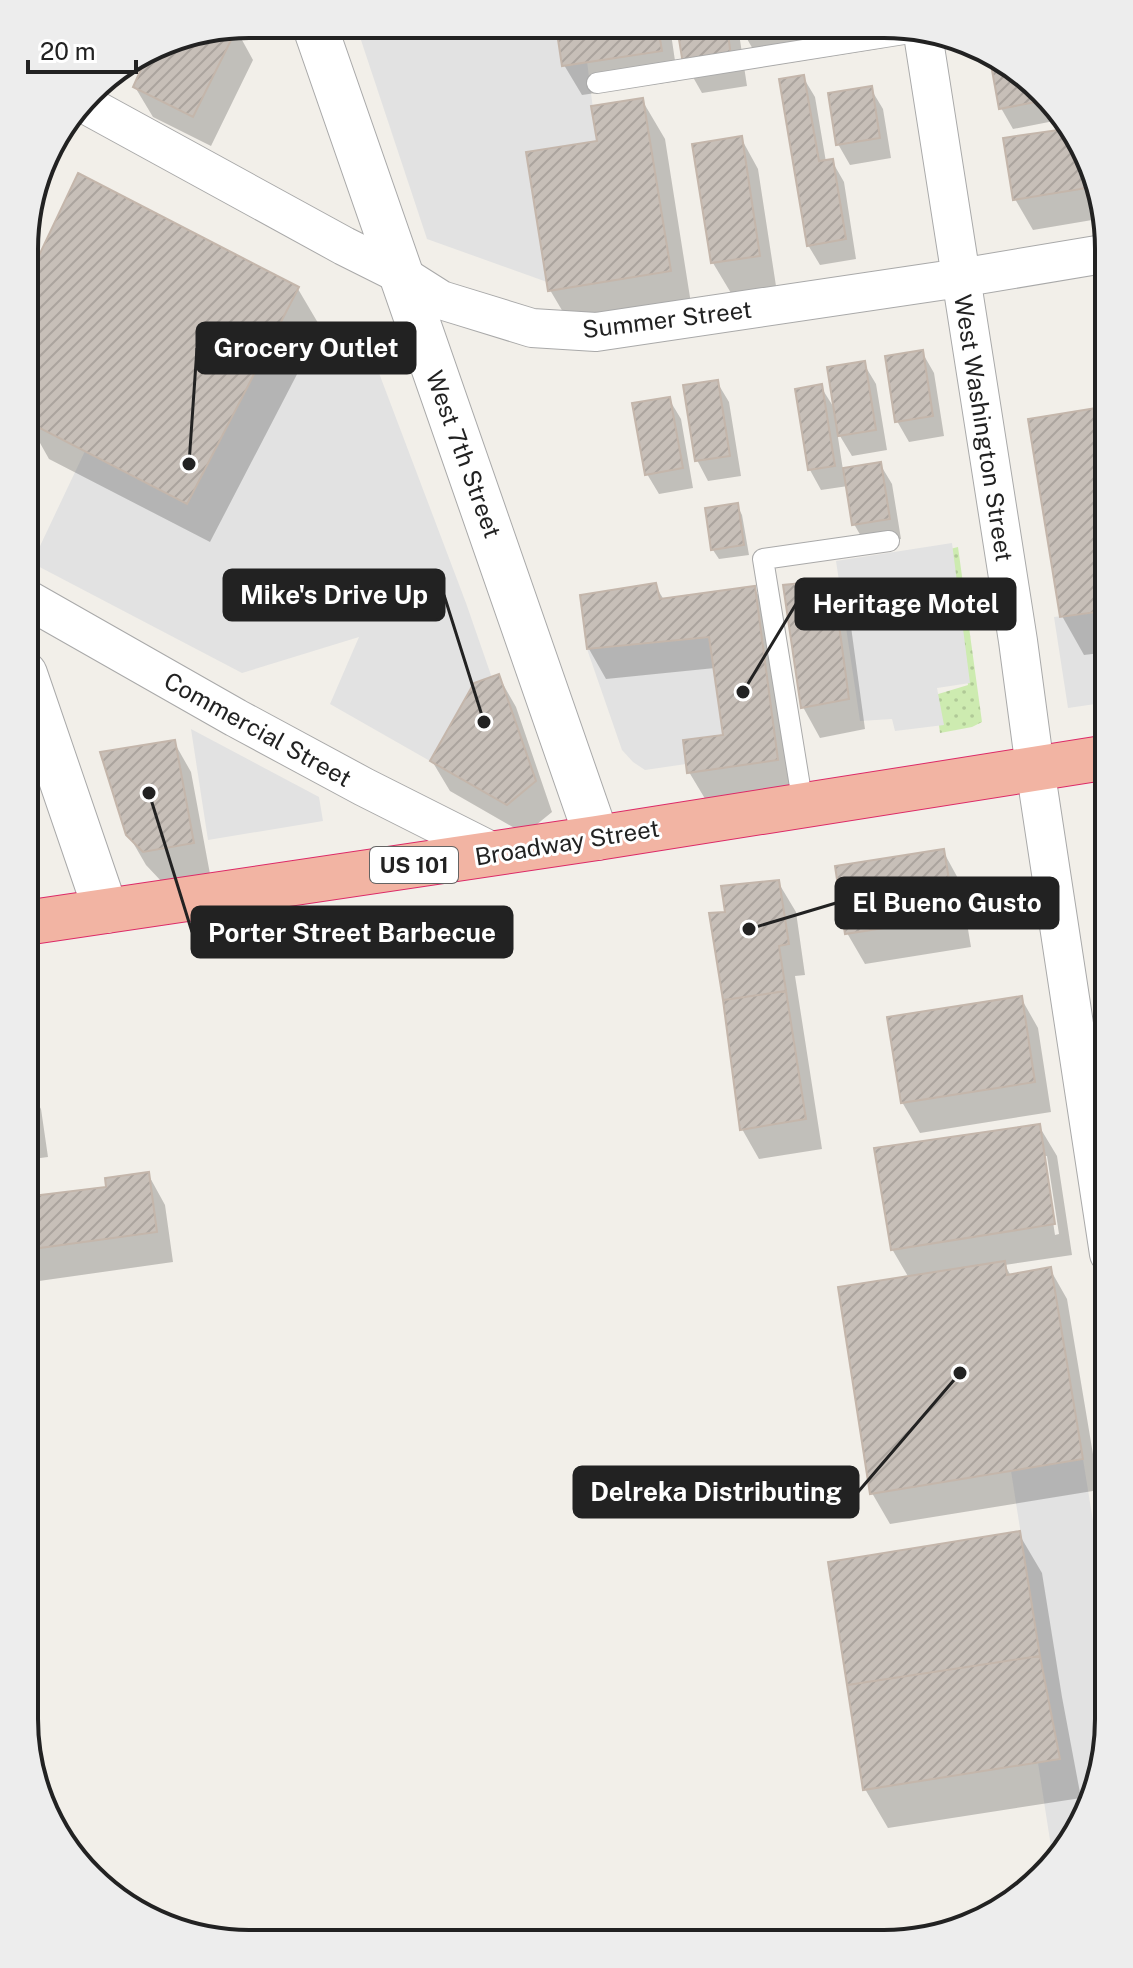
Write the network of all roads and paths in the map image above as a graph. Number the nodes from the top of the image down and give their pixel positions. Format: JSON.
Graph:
{"nodes":[{"id":1,"x":319,"y":38,"type":"edge"},
{"id":2,"x":874,"y":38,"type":"edge"},
{"id":3,"x":925,"y":43,"type":"edge"},
{"id":4,"x":597,"y":83,"type":"dead end"},
{"id":5,"x":92,"y":108,"type":"edge"},
{"id":6,"x":1095,"y":255,"type":"edge"},
{"id":7,"x":400,"y":274,"type":"junction"},
{"id":8,"x":960,"y":278,"type":"junction"},
{"id":9,"x":889,"y":541,"type":"dead end"},
{"id":10,"x":38,"y":605,"type":"edge"},
{"id":11,"x":38,"y":712,"type":"edge"},
{"id":12,"x":1095,"y":759,"type":"edge"},
{"id":13,"x":1035,"y":768,"type":"junction"},
{"id":14,"x":803,"y":805,"type":"junction"},
{"id":15,"x":597,"y":838,"type":"junction"},
{"id":16,"x":495,"y":853,"type":"junction"},
{"id":17,"x":106,"y":911,"type":"junction"},
{"id":18,"x":38,"y":921,"type":"edge"},
{"id":19,"x":1095,"y":1132,"type":"edge"}],
"edges":[{"from":1,"to":7,"type":"street","name":"West 7th Street"},
{"from":2,"to":4,"type":"lane"},
{"from":3,"to":8,"type":"street","name":"West Washington Street"},
{"from":5,"to":7,"type":"street","name":"Summer Street"},
{"from":6,"to":8,"type":"street","name":"Summer Street"},
{"from":7,"to":8,"type":"street","name":"Summer Street"},
{"from":7,"to":15,"type":"street","name":"West 7th Street"},
{"from":8,"to":13,"type":"street","name":"West Washington Street"},
{"from":9,"to":14,"type":"lane"},
{"from":10,"to":16,"type":"street","name":"Commercial Street"},
{"from":11,"to":17,"type":"street"},
{"from":12,"to":13,"type":"highway","name":"Broadway Street","number":"US 101"},
{"from":13,"to":14,"type":"highway","name":"Broadway Street","number":"US 101"},
{"from":13,"to":19,"type":"street","name":"West Washington Street"},
{"from":14,"to":15,"type":"highway","name":"Broadway Street","number":"US 101"},
{"from":15,"to":16,"type":"highway","name":"Broadway Street","number":"US 101"},
{"from":16,"to":17,"type":"highway","name":"Broadway Street","number":"US 101"},
{"from":17,"to":18,"type":"highway","name":"Broadway Street","number":"US 101"}]}
